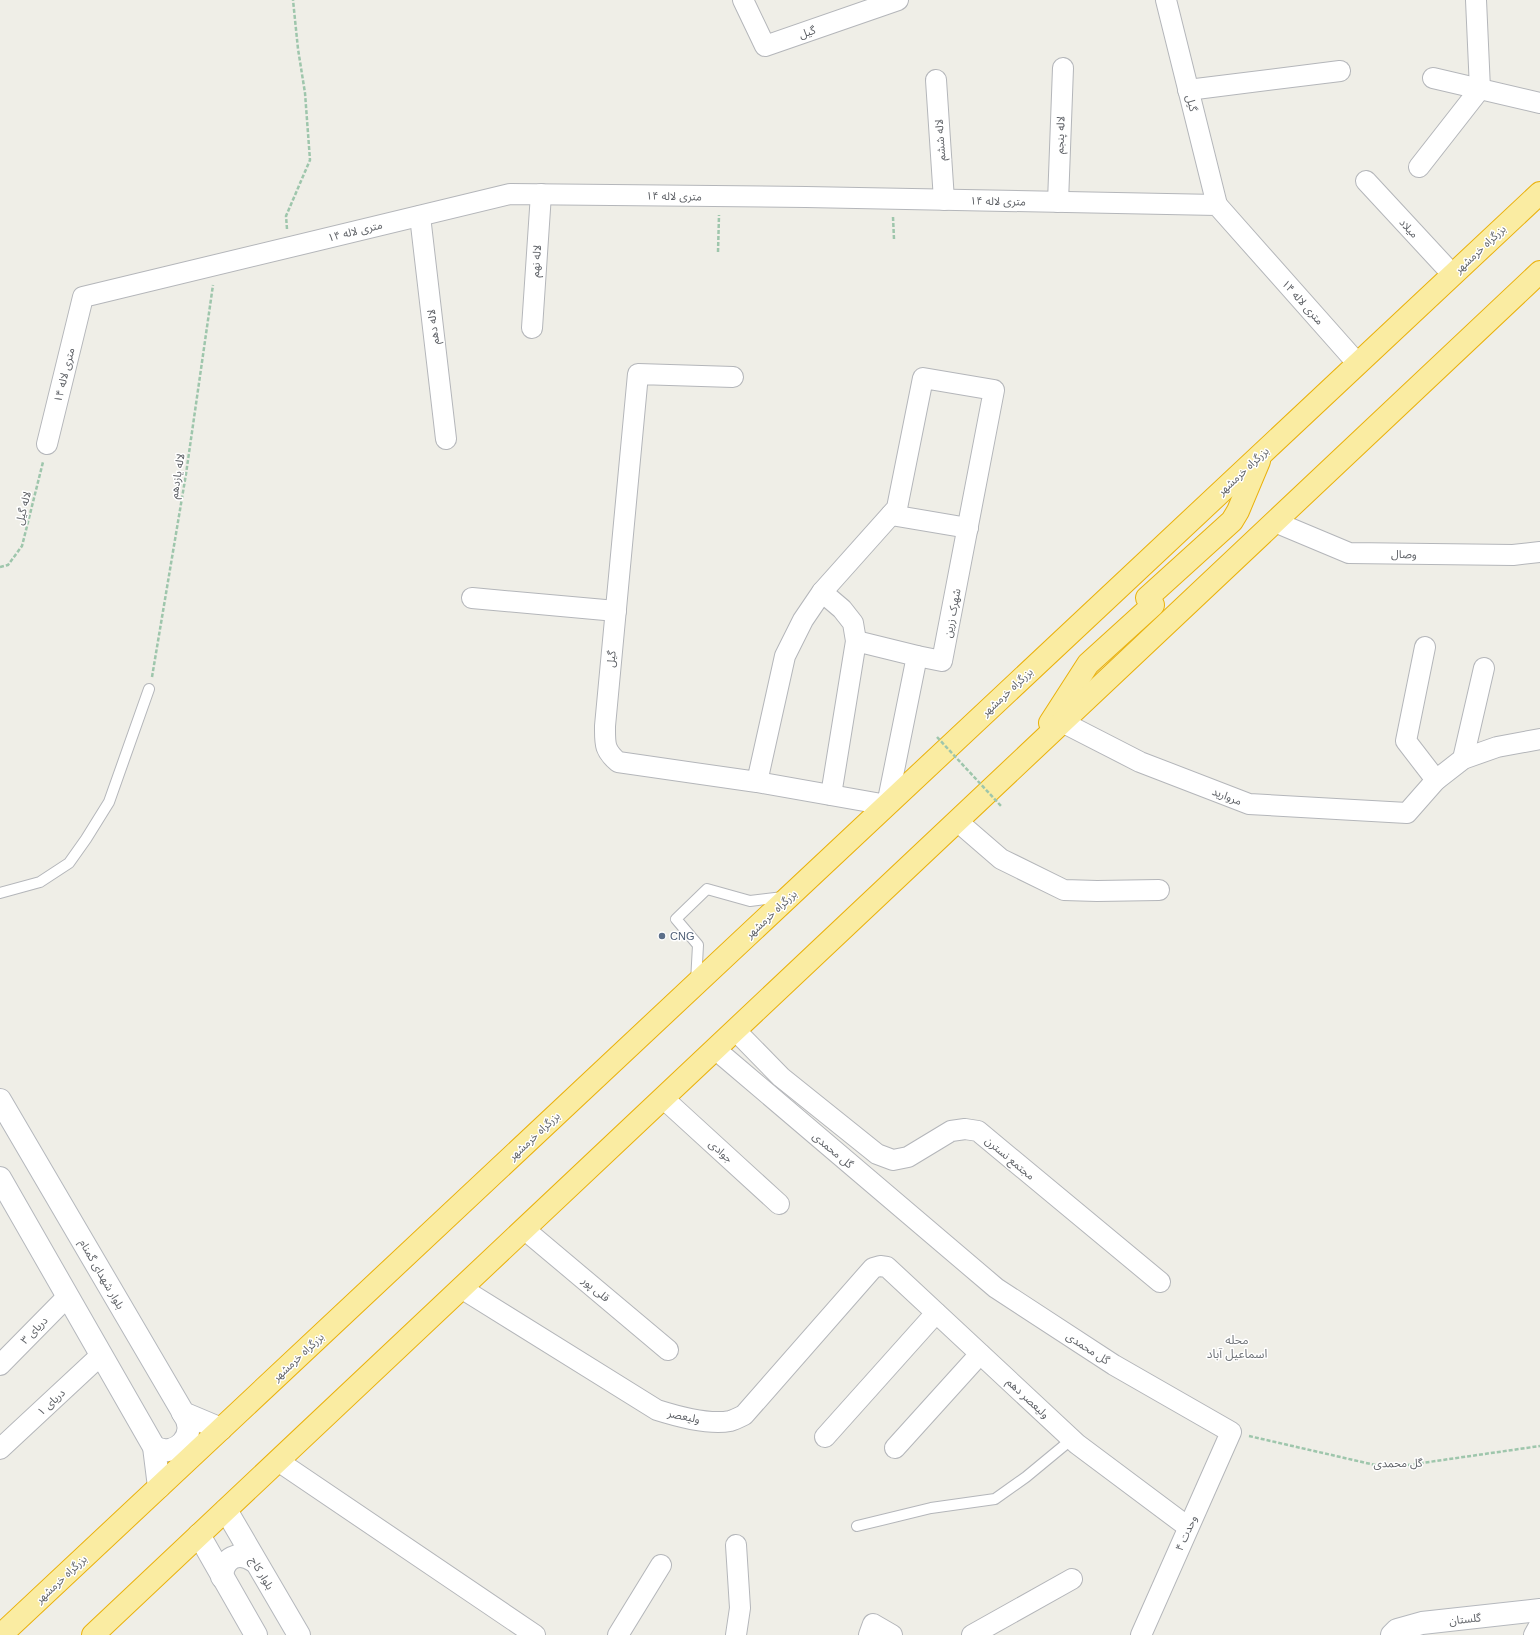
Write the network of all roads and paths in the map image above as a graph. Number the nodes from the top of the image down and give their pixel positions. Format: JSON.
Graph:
{"nodes":[{"id":1,"x":293,"y":0,"type":"edge"},
{"id":2,"x":743,"y":0,"type":"edge"},
{"id":3,"x":898,"y":0,"type":"edge"},
{"id":4,"x":1167,"y":0,"type":"edge"},
{"id":5,"x":1476,"y":0,"type":"edge"},
{"id":6,"x":1063,"y":68,"type":"dead end"},
{"id":7,"x":1340,"y":71,"type":"dead end"},
{"id":8,"x":1433,"y":78,"type":"dead end"},
{"id":9,"x":936,"y":80,"type":"dead end"},
{"id":10,"x":1480,"y":89,"type":"junction"},
{"id":11,"x":1188,"y":90,"type":"junction"},
{"id":12,"x":1540,"y":103,"type":"edge"},
{"id":13,"x":1419,"y":167,"type":"dead end"},
{"id":14,"x":1366,"y":181,"type":"dead end"},
{"id":15,"x":1540,"y":193,"type":"edge"},
{"id":16,"x":540,"y":194,"type":"junction"},
{"id":17,"x":720,"y":196,"type":"junction"},
{"id":18,"x":893,"y":199,"type":"junction"},
{"id":19,"x":944,"y":200,"type":"junction"},
{"id":20,"x":1058,"y":202,"type":"junction"},
{"id":21,"x":1217,"y":206,"type":"junction"},
{"id":22,"x":420,"y":216,"type":"junction"},
{"id":23,"x":894,"y":239,"type":"dead end"},
{"id":24,"x":289,"y":248,"type":"junction"},
{"id":25,"x":718,"y":252,"type":"dead end"},
{"id":26,"x":216,"y":265,"type":"junction"},
{"id":27,"x":1540,"y":272,"type":"edge"},
{"id":28,"x":1453,"y":275,"type":"junction"},
{"id":29,"x":532,"y":328,"type":"dead end"},
{"id":30,"x":1358,"y":364,"type":"junction"},
{"id":31,"x":732,"y":377,"type":"dead end"},
{"id":32,"x":446,"y":439,"type":"dead end"},
{"id":33,"x":47,"y":444,"type":"joint"},
{"id":34,"x":1263,"y":453,"type":"junction"},
{"id":35,"x":891,"y":515,"type":"junction"},
{"id":36,"x":1275,"y":522,"type":"junction"},
{"id":37,"x":968,"y":528,"type":"junction"},
{"id":38,"x":1540,"y":552,"type":"edge"},
{"id":39,"x":0,"y":567,"type":"edge"},
{"id":40,"x":1130,"y":578,"type":"junction"},
{"id":41,"x":822,"y":592,"type":"junction"},
{"id":42,"x":472,"y":598,"type":"dead end"},
{"id":43,"x":1150,"y":601,"type":"junction"},
{"id":44,"x":616,"y":611,"type":"junction"},
{"id":45,"x":1168,"y":623,"type":"junction"},
{"id":46,"x":856,"y":641,"type":"junction"},
{"id":47,"x":1425,"y":647,"type":"dead end"},
{"id":48,"x":918,"y":656,"type":"junction"},
{"id":49,"x":1484,"y":668,"type":"dead end"},
{"id":50,"x":150,"y":689,"type":"joint"},
{"id":51,"x":1062,"y":722,"type":"junction"},
{"id":52,"x":937,"y":737,"type":"dead end"},
{"id":53,"x":1540,"y":739,"type":"edge"},
{"id":54,"x":1034,"y":749,"type":"junction"},
{"id":55,"x":1463,"y":759,"type":"junction"},
{"id":56,"x":1436,"y":780,"type":"junction"},
{"id":57,"x":757,"y":782,"type":"junction"},
{"id":58,"x":831,"y":795,"type":"junction"},
{"id":59,"x":887,"y":805,"type":"junction"},
{"id":60,"x":1001,"y":806,"type":"dead end"},
{"id":61,"x":957,"y":821,"type":"junction"},
{"id":62,"x":1159,"y":890,"type":"dead end"},
{"id":63,"x":0,"y":893,"type":"edge"},
{"id":64,"x":790,"y":896,"type":"junction"},
{"id":65,"x":696,"y":984,"type":"junction"},
{"id":66,"x":735,"y":1030,"type":"junction"},
{"id":67,"x":714,"y":1049,"type":"junction"},
{"id":68,"x":663,"y":1098,"type":"junction"},
{"id":69,"x":0,"y":1100,"type":"edge"},
{"id":70,"x":0,"y":1178,"type":"edge"},
{"id":71,"x":779,"y":1204,"type":"dead end"},
{"id":72,"x":524,"y":1229,"type":"junction"},
{"id":73,"x":873,"y":1268,"type":"joint"},
{"id":74,"x":1160,"y":1282,"type":"dead end"},
{"id":75,"x":461,"y":1288,"type":"junction"},
{"id":76,"x":68,"y":1296,"type":"junction"},
{"id":77,"x":936,"y":1313,"type":"junction"},
{"id":78,"x":668,"y":1350,"type":"dead end"},
{"id":79,"x":980,"y":1354,"type":"junction"},
{"id":80,"x":102,"y":1355,"type":"junction"},
{"id":81,"x":0,"y":1365,"type":"edge"},
{"id":82,"x":183,"y":1413,"type":"junction"},
{"id":83,"x":221,"y":1429,"type":"junction"},
{"id":84,"x":1230,"y":1432,"type":"junction"},
{"id":85,"x":825,"y":1437,"type":"dead end"},
{"id":86,"x":1072,"y":1439,"type":"junction"},
{"id":87,"x":1540,"y":1446,"type":"edge"},
{"id":88,"x":154,"y":1447,"type":"junction"},
{"id":89,"x":895,"y":1448,"type":"dead end"},
{"id":90,"x":0,"y":1450,"type":"edge"},
{"id":91,"x":278,"y":1461,"type":"junction"},
{"id":92,"x":159,"y":1487,"type":"junction"},
{"id":93,"x":226,"y":1510,"type":"junction"},
{"id":94,"x":857,"y":1526,"type":"dead end"},
{"id":95,"x":1188,"y":1527,"type":"junction"},
{"id":96,"x":199,"y":1535,"type":"junction"},
{"id":97,"x":736,"y":1545,"type":"dead end"},
{"id":98,"x":254,"y":1561,"type":"junction"},
{"id":99,"x":661,"y":1565,"type":"dead end"},
{"id":100,"x":222,"y":1577,"type":"junction"},
{"id":101,"x":1072,"y":1579,"type":"dead end"},
{"id":102,"x":1540,"y":1610,"type":"edge"},
{"id":103,"x":1540,"y":1624,"type":"edge"},
{"id":104,"x":985,"y":1632,"type":"edge"},
{"id":105,"x":1,"y":1635,"type":"edge"},
{"id":106,"x":93,"y":1635,"type":"edge"},
{"id":107,"x":256,"y":1635,"type":"edge"},
{"id":108,"x":299,"y":1635,"type":"edge"},
{"id":109,"x":535,"y":1635,"type":"edge"},
{"id":110,"x":618,"y":1635,"type":"edge"},
{"id":111,"x":736,"y":1635,"type":"edge"},
{"id":112,"x":869,"y":1635,"type":"edge"},
{"id":113,"x":892,"y":1635,"type":"edge"},
{"id":114,"x":1141,"y":1635,"type":"edge"},
{"id":115,"x":1392,"y":1635,"type":"edge"},
{"id":116,"x":1534,"y":1635,"type":"edge"}],
"edges":[{"from":1,"to":24,"type":"path"},
{"from":2,"to":3,"type":"street","name":"گیل"},
{"from":4,"to":11,"type":"street","name":"گیل"},
{"from":5,"to":10,"type":"street"},
{"from":6,"to":20,"type":"street","name":"لاله پنجم"},
{"from":7,"to":11,"type":"street"},
{"from":8,"to":10,"type":"street"},
{"from":9,"to":19,"type":"street","name":"لاله ششم"},
{"from":10,"to":12,"type":"street"},
{"from":10,"to":13,"type":"street"},
{"from":11,"to":21,"type":"street","name":"گیل"},
{"from":14,"to":28,"type":"street","name":"میلاد"},
{"from":15,"to":28,"type":"highway","name":"بزرگراه خرمشهر"},
{"from":16,"to":17,"type":"street","name":"۱۴ متری لاله"},
{"from":16,"to":22,"type":"street","name":"۱۴ متری لاله"},
{"from":16,"to":29,"type":"street","name":"لاله نهم"},
{"from":17,"to":18,"type":"street","name":"۱۴ متری لاله"},
{"from":17,"to":25,"type":"path"},
{"from":18,"to":19,"type":"street","name":"۱۴ متری لاله"},
{"from":18,"to":23,"type":"path"},
{"from":19,"to":20,"type":"street","name":"۱۴ متری لاله"},
{"from":20,"to":21,"type":"street","name":"۱۴ متری لاله"},
{"from":21,"to":30,"type":"street","name":"۱۴ متری لاله"},
{"from":22,"to":24,"type":"street","name":"۱۴ متری لاله"},
{"from":22,"to":32,"type":"street","name":"لاله دهم"},
{"from":24,"to":26,"type":"street","name":"۱۴ متری لاله"},
{"from":26,"to":33,"type":"street","name":"۱۴ متری لاله"},
{"from":26,"to":50,"type":"path","name":"لاله یازدهم"},
{"from":27,"to":36,"type":"highway"},
{"from":28,"to":30,"type":"highway","name":"بزرگراه خرمشهر"},
{"from":30,"to":34,"type":"highway","name":"بزرگراه خرمشهر"},
{"from":31,"to":44,"type":"street","name":"گیل"},
{"from":33,"to":39,"type":"path","name":"لاله گیل"},
{"from":34,"to":40,"type":"highway","name":"بزرگراه خرمشهر"},
{"from":34,"to":43,"type":"highway"},
{"from":35,"to":37,"type":"street"},
{"from":35,"to":37,"type":"street","name":"شهرک زرین"},
{"from":35,"to":41,"type":"street"},
{"from":36,"to":38,"type":"street","name":"وصال"},
{"from":36,"to":45,"type":"highway"},
{"from":37,"to":48,"type":"street","name":"شهرک زرین"},
{"from":40,"to":43,"type":"highway"},
{"from":40,"to":59,"type":"highway","name":"بزرگراه خرمشهر"},
{"from":41,"to":46,"type":"street"},
{"from":41,"to":57,"type":"street"},
{"from":42,"to":44,"type":"street"},
{"from":43,"to":45,"type":"highway"},
{"from":43,"to":54,"type":"highway"},
{"from":44,"to":57,"type":"street","name":"گیل"},
{"from":45,"to":51,"type":"highway"},
{"from":46,"to":48,"type":"street"},
{"from":46,"to":58,"type":"street"},
{"from":47,"to":56,"type":"street"},
{"from":48,"to":59,"type":"street"},
{"from":49,"to":55,"type":"street"},
{"from":50,"to":63,"type":"lane"},
{"from":51,"to":54,"type":"highway"},
{"from":51,"to":56,"type":"street","name":"مروارید"},
{"from":52,"to":60,"type":"path","bridge":true},
{"from":53,"to":55,"type":"street"},
{"from":54,"to":61,"type":"highway"},
{"from":55,"to":56,"type":"street"},
{"from":57,"to":58,"type":"street","name":"گیل"},
{"from":58,"to":59,"type":"street","name":"گیل"},
{"from":59,"to":64,"type":"highway","name":"بزرگراه خرمشهر"},
{"from":61,"to":62,"type":"street"},
{"from":61,"to":66,"type":"highway"},
{"from":64,"to":65,"type":"highway","name":"بزرگراه خرمشهر"},
{"from":64,"to":65,"type":"lane"},
{"from":65,"to":83,"type":"highway","name":"بزرگراه خرمشهر"},
{"from":66,"to":67,"type":"highway"},
{"from":66,"to":74,"type":"street","name":"مجتمع نسترن"},
{"from":67,"to":68,"type":"highway"},
{"from":67,"to":84,"type":"street","name":"گل محمدی"},
{"from":68,"to":71,"type":"street","name":"جوادی"},
{"from":68,"to":72,"type":"highway"},
{"from":69,"to":82,"type":"main road","name":"بلوار شهدای گمنام"},
{"from":70,"to":76,"type":"main road"},
{"from":72,"to":75,"type":"highway"},
{"from":72,"to":78,"type":"street","name":"قلی پور"},
{"from":73,"to":75,"type":"street","name":"ولیعصر"},
{"from":73,"to":77,"type":"street","name":"ولیعصر دهم"},
{"from":75,"to":91,"type":"highway"},
{"from":76,"to":80,"type":"main road"},
{"from":76,"to":81,"type":"street","name":"دریای ۳"},
{"from":77,"to":79,"type":"street","name":"ولیعصر دهم"},
{"from":77,"to":85,"type":"street"},
{"from":79,"to":86,"type":"street","name":"ولیعصر دهم"},
{"from":79,"to":89,"type":"street"},
{"from":80,"to":88,"type":"main road"},
{"from":80,"to":90,"type":"street","name":"دریای ۱"},
{"from":82,"to":83,"type":"main road"},
{"from":82,"to":88,"type":"main road","name":"بلوار شهدای گمنام"},
{"from":83,"to":92,"type":"highway","name":"بزرگراه خرمشهر"},
{"from":84,"to":87,"type":"path","name":"گل محمدی"},
{"from":84,"to":95,"type":"street","name":"وحدت ۴"},
{"from":86,"to":94,"type":"lane"},
{"from":86,"to":95,"type":"street","name":"ولیعصر دهم"},
{"from":88,"to":92,"type":"main road"},
{"from":91,"to":93,"type":"highway"},
{"from":91,"to":109,"type":"street"},
{"from":92,"to":105,"type":"highway","name":"بزرگراه خرمشهر"},
{"from":93,"to":96,"type":"highway"},
{"from":93,"to":98,"type":"main road","name":"بلوار کاج"},
{"from":95,"to":114,"type":"street","name":"وحدت ۴"},
{"from":96,"to":100,"type":"main road"},
{"from":96,"to":106,"type":"highway"},
{"from":97,"to":111,"type":"street"},
{"from":98,"to":100,"type":"main road"},
{"from":98,"to":108,"type":"main road","name":"بلوار کاج"},
{"from":99,"to":110,"type":"street"},
{"from":100,"to":107,"type":"main road"},
{"from":101,"to":104,"type":"street"},
{"from":102,"to":115,"type":"main road","name":"گلستان"},
{"from":103,"to":116,"type":"street"},
{"from":112,"to":113,"type":"street"}]}
